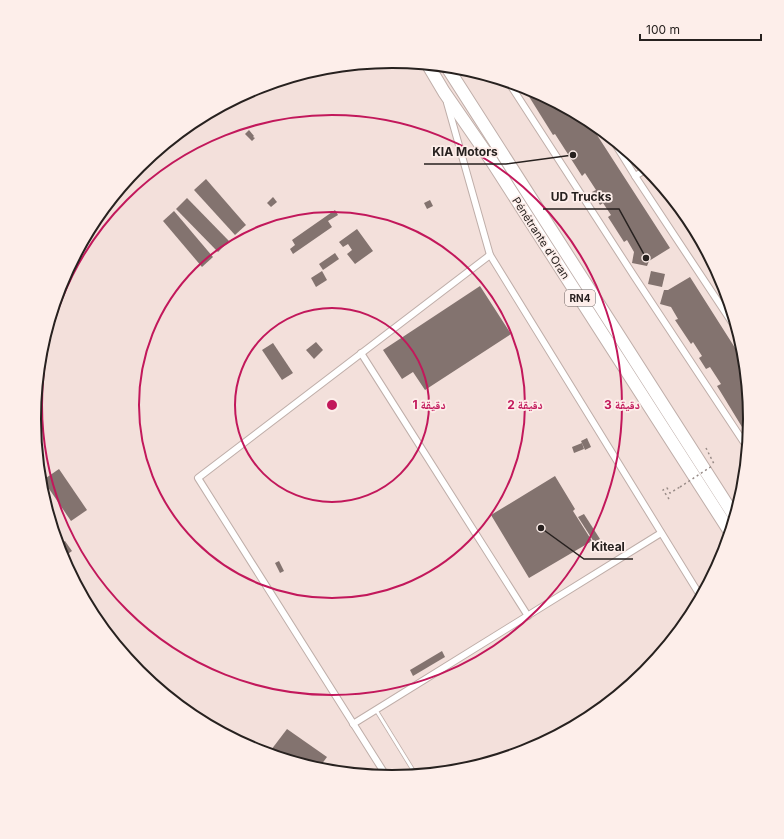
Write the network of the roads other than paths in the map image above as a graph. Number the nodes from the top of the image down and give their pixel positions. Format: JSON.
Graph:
{"nodes":[{"id":1,"x":432,"y":71,"type":"edge"},
{"id":2,"x":451,"y":74,"type":"edge"},
{"id":3,"x":514,"y":90,"type":"edge"},
{"id":4,"x":444,"y":92,"type":"junction"},
{"id":5,"x":622,"y":155,"type":"edge"},
{"id":6,"x":641,"y":172,"type":"edge"},
{"id":7,"x":635,"y":176,"type":"junction"},
{"id":8,"x":490,"y":255,"type":"junction"},
{"id":9,"x":726,"y":313,"type":"edge"},
{"id":10,"x":361,"y":353,"type":"junction"},
{"id":11,"x":742,"y":440,"type":"edge"},
{"id":12,"x":731,"y":511,"type":"edge"},
{"id":13,"x":726,"y":526,"type":"edge"},
{"id":14,"x":661,"y":533,"type":"junction"},
{"id":15,"x":698,"y":592,"type":"edge"},
{"id":16,"x":528,"y":616,"type":"junction"},
{"id":17,"x":376,"y":710,"type":"junction"},
{"id":18,"x":353,"y":724,"type":"junction"},
{"id":19,"x":383,"y":770,"type":"edge"},
{"id":20,"x":413,"y":770,"type":"edge"}],
"edges":[{"from":1,"to":4,"type":"highway","name":"Pénétrante d'Oran","number":"RN4"},
{"from":2,"to":12,"type":"highway","name":"Pénétrante d'Oran","number":"RN4"},
{"from":3,"to":11,"type":"street"},
{"from":4,"to":8,"type":"street"},
{"from":4,"to":13,"type":"highway","name":"Pénétrante d'Oran","number":"RN4"},
{"from":5,"to":7,"type":"street"},
{"from":6,"to":7,"type":"street"},
{"from":7,"to":9,"type":"street"},
{"from":8,"to":10,"type":"street"},
{"from":8,"to":14,"type":"street"},
{"from":10,"to":16,"type":"street"},
{"from":10,"to":18,"type":"street"},
{"from":14,"to":15,"type":"street"},
{"from":14,"to":16,"type":"street"},
{"from":16,"to":17,"type":"street"},
{"from":17,"to":18,"type":"street"},
{"from":17,"to":20,"type":"lane"},
{"from":18,"to":19,"type":"street"}]}
